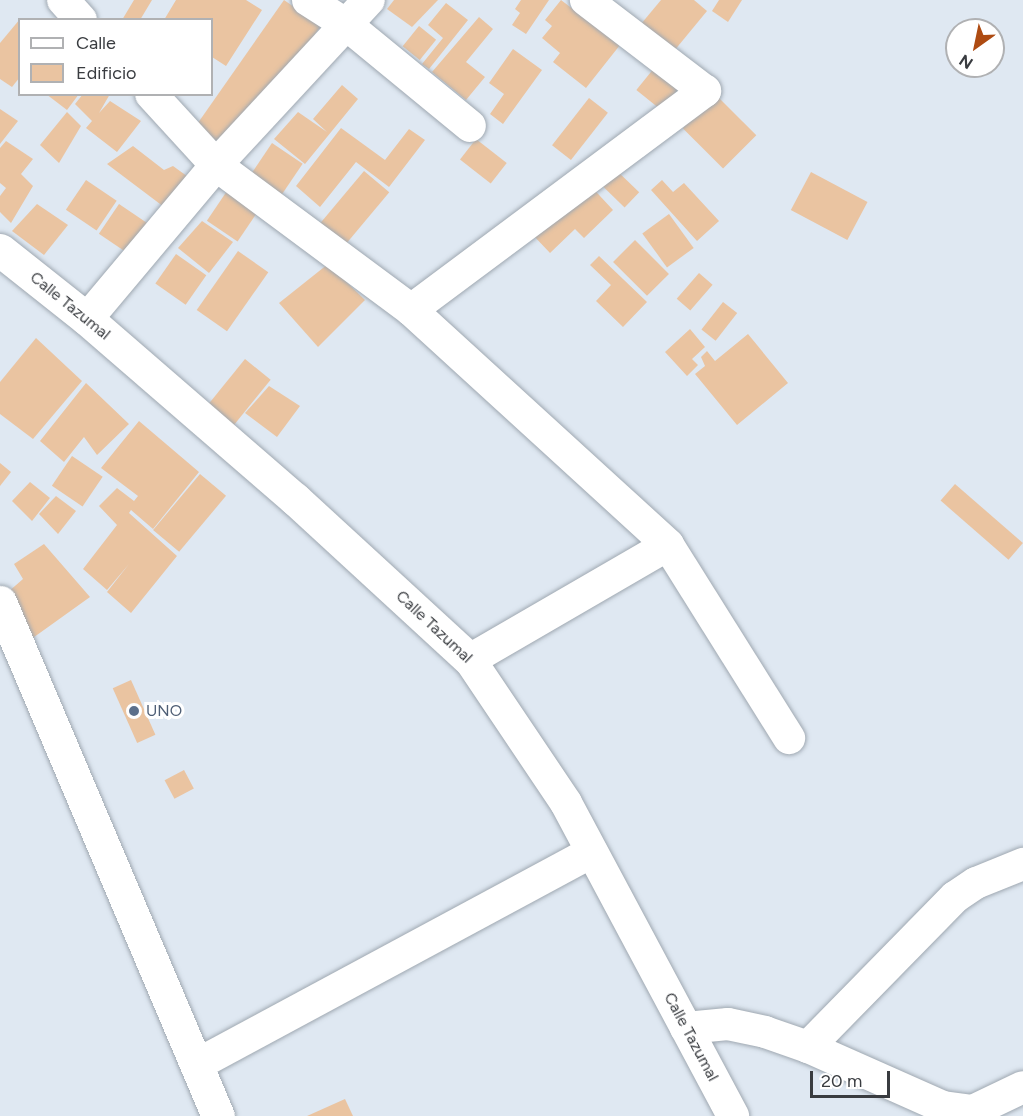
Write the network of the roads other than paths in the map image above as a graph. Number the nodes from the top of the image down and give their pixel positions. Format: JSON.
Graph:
{"nodes":[{"id":1,"x":63,"y":0,"type":"edge"},
{"id":2,"x":308,"y":0,"type":"edge"},
{"id":3,"x":369,"y":0,"type":"edge"},
{"id":4,"x":586,"y":0,"type":"edge"},
{"id":5,"x":79,"y":18,"type":"edge"},
{"id":6,"x":347,"y":26,"type":"junction"},
{"id":7,"x":153,"y":96,"type":"edge"},
{"id":8,"x":470,"y":126,"type":"dead end"},
{"id":9,"x":216,"y":165,"type":"junction"},
{"id":10,"x":0,"y":250,"type":"edge"},
{"id":11,"x":411,"y":310,"type":"junction"},
{"id":12,"x":87,"y":319,"type":"junction"},
{"id":13,"x":668,"y":545,"type":"junction"},
{"id":14,"x":0,"y":602,"type":"edge"},
{"id":15,"x":470,"y":660,"type":"junction"},
{"id":16,"x":789,"y":738,"type":"dead end"},
{"id":17,"x":592,"y":852,"type":"junction"},
{"id":18,"x":1023,"y":864,"type":"edge"},
{"id":19,"x":686,"y":1028,"type":"junction"},
{"id":20,"x":808,"y":1047,"type":"junction"},
{"id":21,"x":198,"y":1064,"type":"junction"},
{"id":22,"x":1023,"y":1087,"type":"edge"},
{"id":23,"x":218,"y":1116,"type":"edge"},
{"id":24,"x":733,"y":1116,"type":"edge"}],
"edges":[{"from":1,"to":5,"type":"street"},
{"from":2,"to":6,"type":"street"},
{"from":3,"to":6,"type":"street"},
{"from":4,"to":11,"type":"street"},
{"from":6,"to":8,"type":"street"},
{"from":6,"to":9,"type":"street"},
{"from":7,"to":9,"type":"street"},
{"from":9,"to":11,"type":"street"},
{"from":9,"to":12,"type":"street"},
{"from":10,"to":12,"type":"street","name":"Calle Tazumal"},
{"from":11,"to":13,"type":"street"},
{"from":12,"to":15,"type":"street","name":"Calle Tazumal"},
{"from":13,"to":15,"type":"street"},
{"from":13,"to":16,"type":"street"},
{"from":14,"to":21,"type":"street"},
{"from":15,"to":17,"type":"street","name":"Calle Tazumal"},
{"from":17,"to":19,"type":"street","name":"Calle Tazumal"},
{"from":17,"to":21,"type":"street"},
{"from":18,"to":20,"type":"street"},
{"from":19,"to":20,"type":"street"},
{"from":19,"to":24,"type":"street","name":"Calle Tazumal"},
{"from":20,"to":22,"type":"street"},
{"from":21,"to":23,"type":"street"}]}
